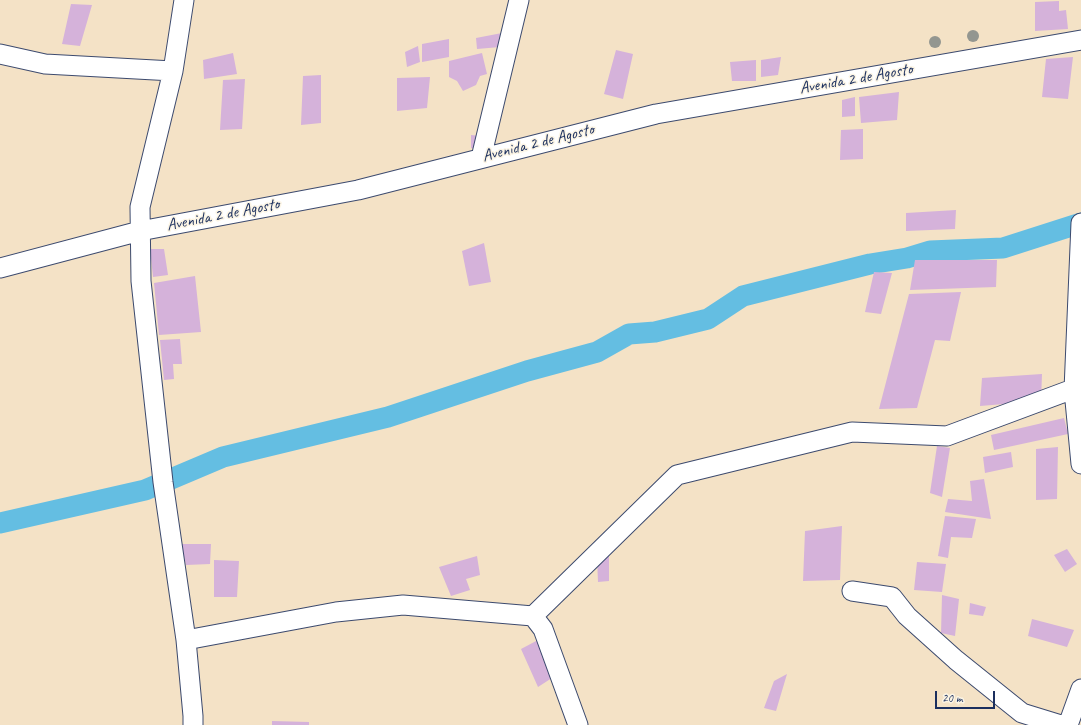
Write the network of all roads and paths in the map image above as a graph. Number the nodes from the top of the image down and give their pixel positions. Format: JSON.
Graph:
{"nodes":[{"id":1,"x":184,"y":0,"type":"edge"},
{"id":2,"x":519,"y":0,"type":"edge"},
{"id":3,"x":1081,"y":40,"type":"edge"},
{"id":4,"x":0,"y":54,"type":"edge"},
{"id":5,"x":173,"y":71,"type":"junction"},
{"id":6,"x":481,"y":158,"type":"junction"},
{"id":7,"x":1081,"y":223,"type":"edge"},
{"id":8,"x":140,"y":231,"type":"junction"},
{"id":9,"x":0,"y":268,"type":"edge"},
{"id":10,"x":1077,"y":388,"type":"edge"},
{"id":11,"x":1081,"y":464,"type":"edge"},
{"id":12,"x":852,"y":591,"type":"dead end"},
{"id":13,"x":533,"y":616,"type":"junction"},
{"id":14,"x":186,"y":640,"type":"junction"},
{"id":15,"x":1081,"y":689,"type":"edge"},
{"id":16,"x":193,"y":725,"type":"edge"},
{"id":17,"x":578,"y":725,"type":"edge"},
{"id":18,"x":1061,"y":725,"type":"edge"},
{"id":19,"x":1068,"y":725,"type":"edge"}],
"edges":[{"from":1,"to":5,"type":"street"},
{"from":2,"to":6,"type":"street"},
{"from":3,"to":6,"type":"street","name":"Avenida 2 de Agosto"},
{"from":4,"to":5,"type":"street"},
{"from":5,"to":8,"type":"street"},
{"from":6,"to":8,"type":"street","name":"Avenida 2 de Agosto"},
{"from":7,"to":10,"type":"street"},
{"from":8,"to":9,"type":"street","name":"Avenida 2 de Agosto"},
{"from":8,"to":14,"type":"street"},
{"from":10,"to":11,"type":"street"},
{"from":10,"to":13,"type":"street"},
{"from":12,"to":18,"type":"street"},
{"from":13,"to":14,"type":"street"},
{"from":13,"to":17,"type":"street"},
{"from":14,"to":16,"type":"street"},
{"from":15,"to":19,"type":"street"}]}
